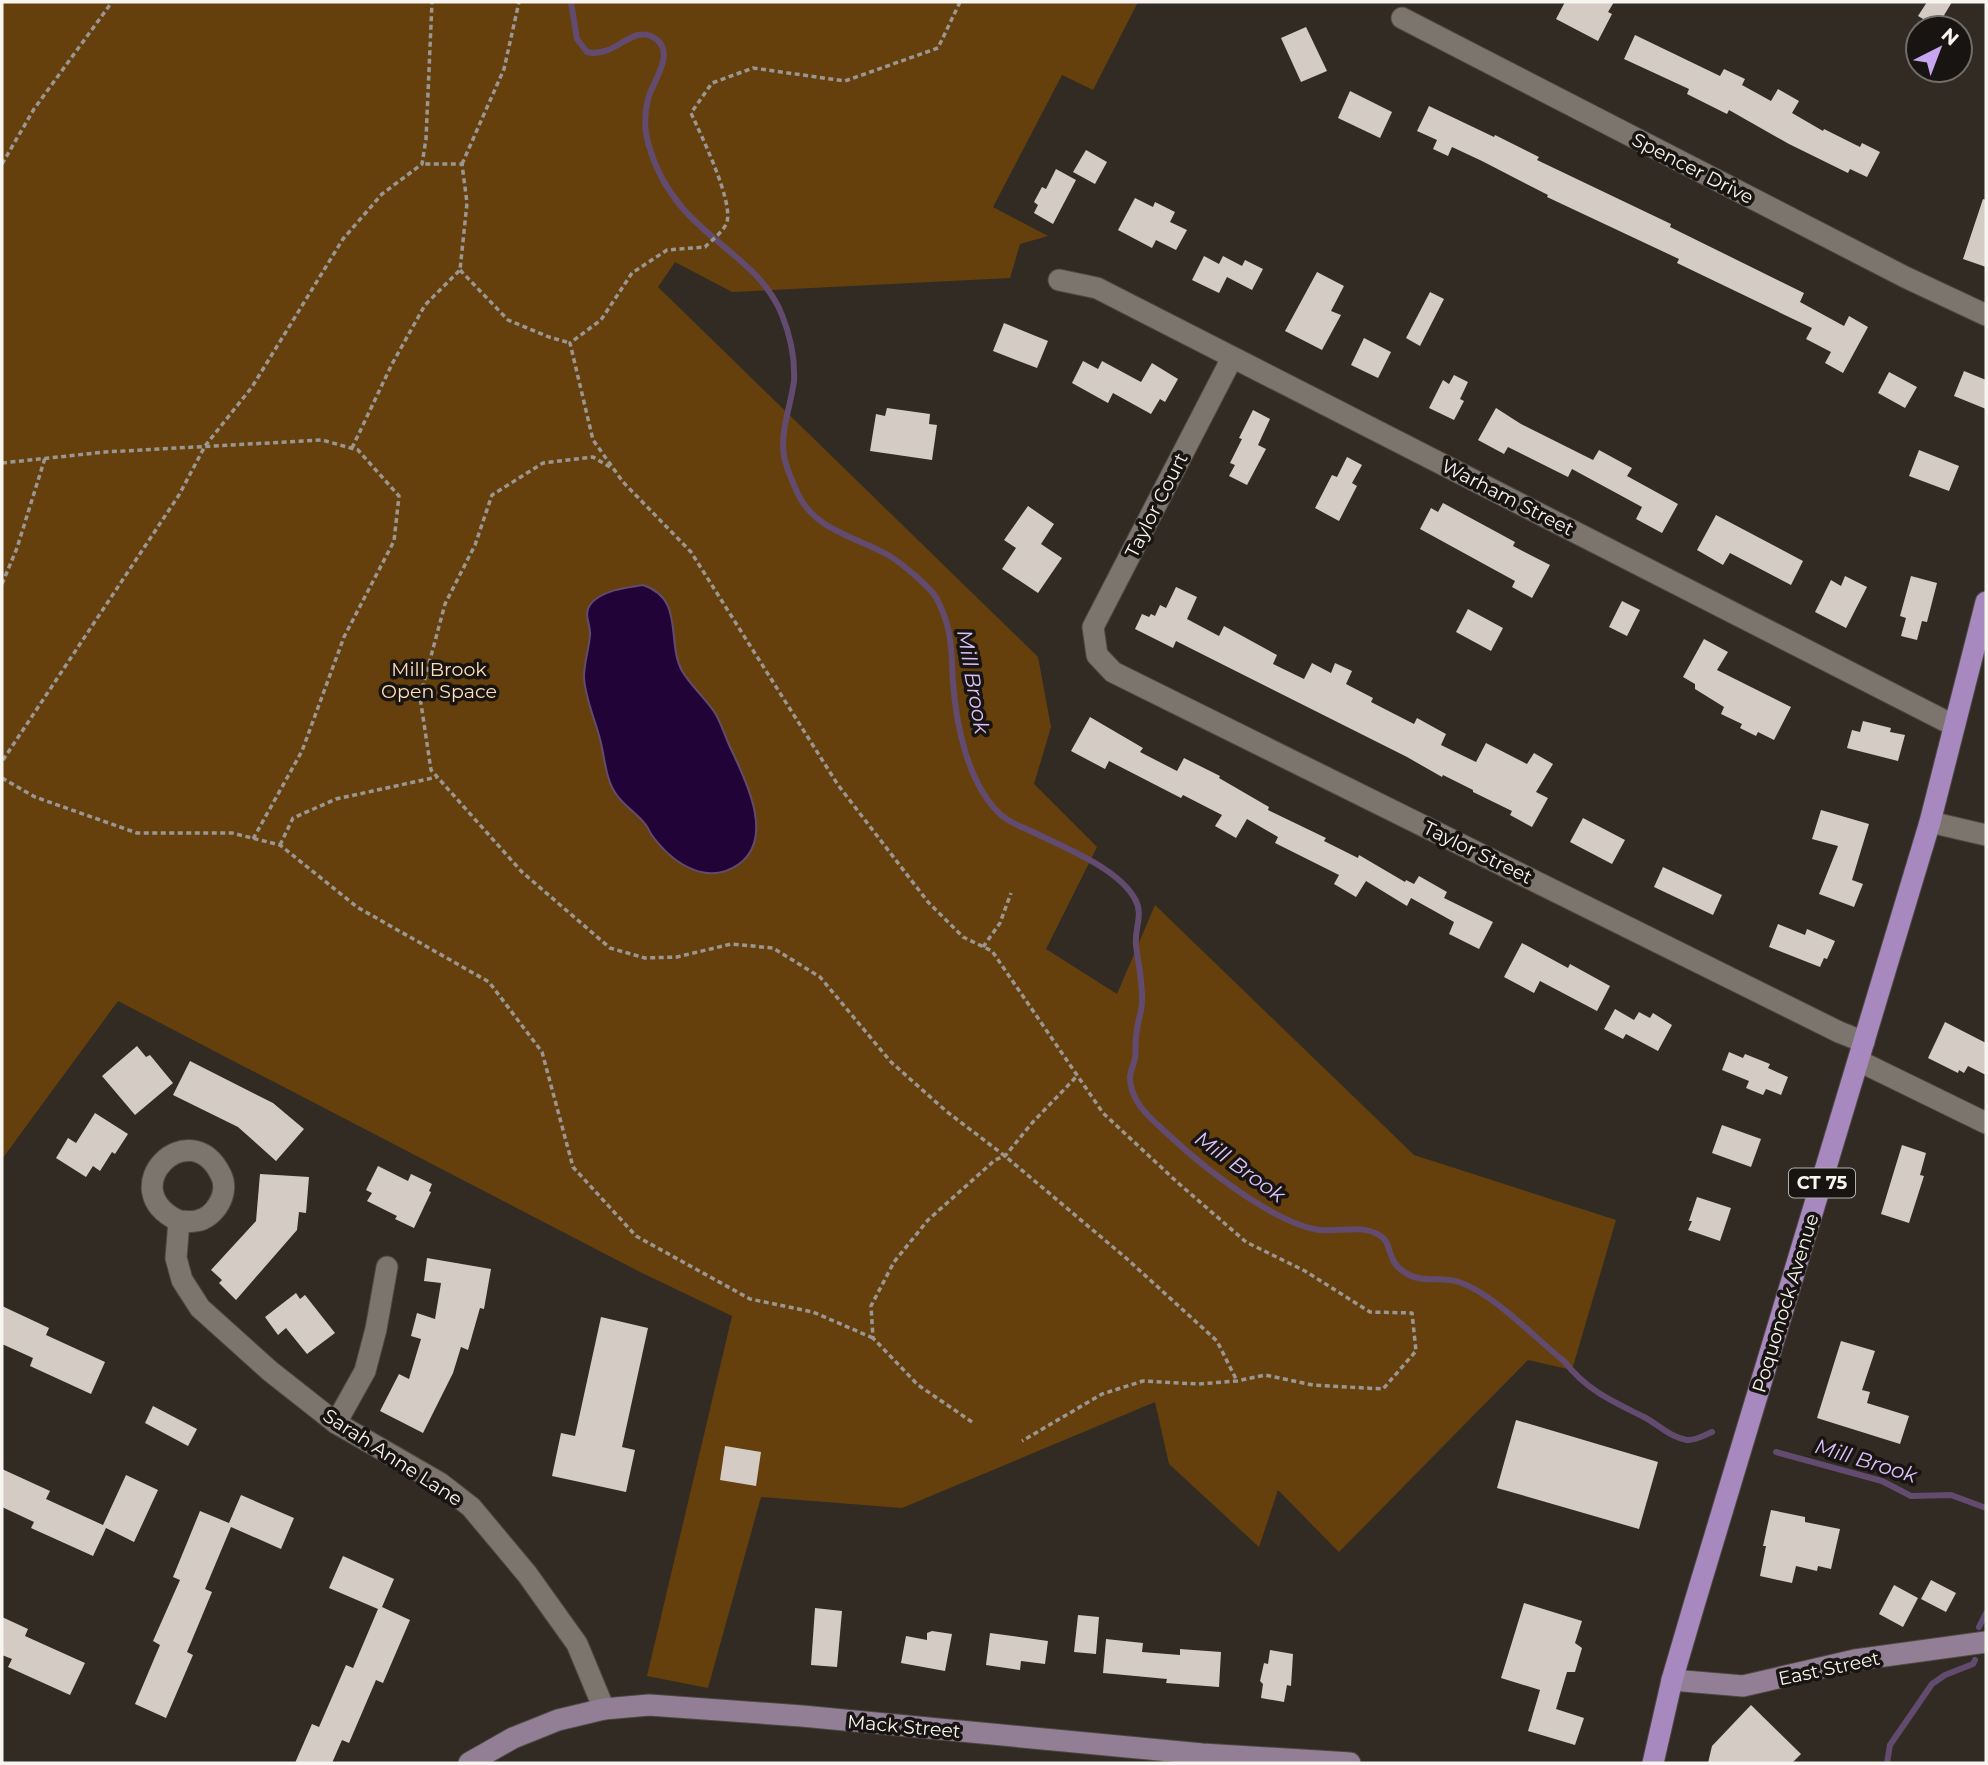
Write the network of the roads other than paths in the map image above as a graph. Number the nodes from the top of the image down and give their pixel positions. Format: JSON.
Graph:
{"nodes":[{"id":1,"x":1402,"y":18,"type":"dead end"},
{"id":2,"x":1059,"y":280,"type":"dead end"},
{"id":3,"x":1986,"y":315,"type":"edge"},
{"id":4,"x":1232,"y":358,"type":"junction"},
{"id":5,"x":1986,"y":601,"type":"edge"},
{"id":6,"x":1097,"y":655,"type":"joint"},
{"id":7,"x":1953,"y":725,"type":"junction"},
{"id":8,"x":1930,"y":822,"type":"junction"},
{"id":9,"x":1986,"y":835,"type":"edge"},
{"id":10,"x":1861,"y":1052,"type":"junction"},
{"id":11,"x":1986,"y":1123,"type":"edge"},
{"id":12,"x":179,"y":1221,"type":"dead end"},
{"id":13,"x":387,"y":1267,"type":"dead end"},
{"id":14,"x":336,"y":1423,"type":"junction"},
{"id":15,"x":1986,"y":1642,"type":"edge"},
{"id":16,"x":1672,"y":1680,"type":"junction"},
{"id":17,"x":604,"y":1709,"type":"junction"},
{"id":18,"x":470,"y":1763,"type":"edge"},
{"id":19,"x":1350,"y":1763,"type":"edge"},
{"id":20,"x":1653,"y":1763,"type":"edge"}],
"edges":[{"from":1,"to":3,"type":"street","name":"Spencer Drive"},
{"from":2,"to":4,"type":"street","name":"Warham Street"},
{"from":4,"to":6,"type":"street","name":"Taylor Court"},
{"from":4,"to":7,"type":"street","name":"Warham Street"},
{"from":5,"to":7,"type":"main road","name":"Poquonock Avenue","number":"CT 75"},
{"from":6,"to":10,"type":"street","name":"Taylor Street"},
{"from":7,"to":8,"type":"main road","name":"Poquonock Avenue","number":"CT 75"},
{"from":8,"to":9,"type":"street"},
{"from":8,"to":10,"type":"main road","name":"Poquonock Avenue","number":"CT 75"},
{"from":10,"to":11,"type":"street","name":"Taylor Street"},
{"from":10,"to":16,"type":"main road","name":"Poquonock Avenue","number":"CT 75"},
{"from":12,"to":14,"type":"street","name":"Sarah Anne Lane"},
{"from":13,"to":14,"type":"street"},
{"from":14,"to":17,"type":"street","name":"Sarah Anne Lane"},
{"from":15,"to":16,"type":"street","name":"East Street"},
{"from":16,"to":20,"type":"main road","name":"Poquonock Avenue","number":"CT 75"},
{"from":17,"to":18,"type":"street","name":"Mack Street"},
{"from":17,"to":19,"type":"street","name":"Mack Street"}]}
